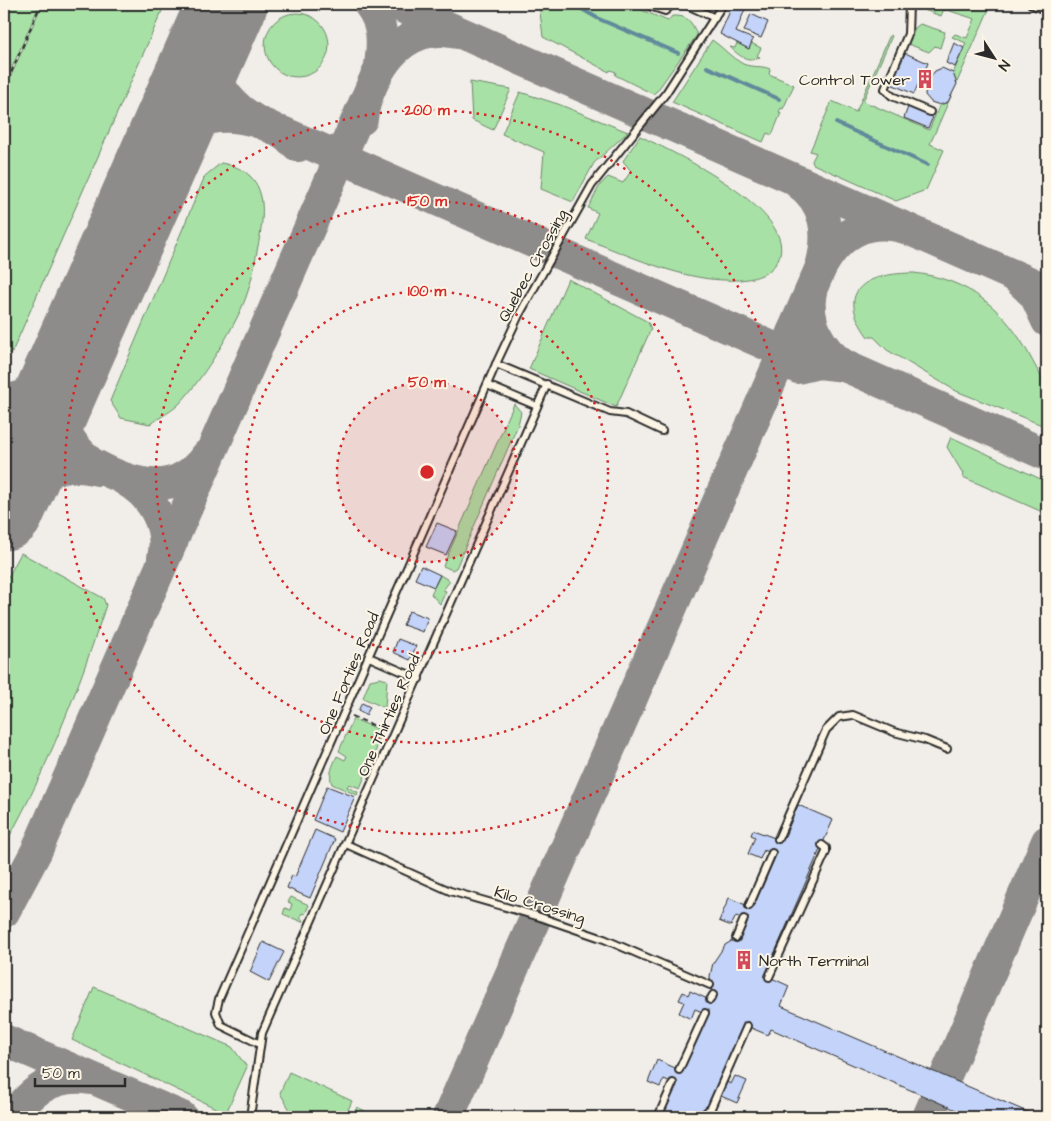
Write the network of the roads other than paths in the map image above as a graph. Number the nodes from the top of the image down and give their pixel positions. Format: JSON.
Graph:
{"nodes":[{"id":1,"x":643,"y":4,"type":"edge"},
{"id":2,"x":673,"y":4,"type":"edge"},
{"id":3,"x":684,"y":4,"type":"edge"},
{"id":4,"x":723,"y":4,"type":"edge"},
{"id":5,"x":897,"y":4,"type":"edge"},
{"id":6,"x":908,"y":4,"type":"edge"},
{"id":7,"x":1031,"y":4,"type":"edge"},
{"id":8,"x":1047,"y":11,"type":"edge"},
{"id":9,"x":715,"y":18,"type":"junction"},
{"id":10,"x":930,"y":112,"type":"dead end"},
{"id":11,"x":508,"y":338,"type":"joint"},
{"id":12,"x":496,"y":364,"type":"junction"},
{"id":13,"x":547,"y":384,"type":"junction"},
{"id":14,"x":487,"y":385,"type":"junction"},
{"id":15,"x":537,"y":406,"type":"junction"},
{"id":16,"x":662,"y":431,"type":"dead end"},
{"id":17,"x":369,"y":657,"type":"junction"},
{"id":18,"x":418,"y":680,"type":"junction"},
{"id":19,"x":947,"y":749,"type":"dead end"},
{"id":20,"x":778,"y":839,"type":"dead end"},
{"id":21,"x":346,"y":844,"type":"junction"},
{"id":22,"x":822,"y":845,"type":"dead end"},
{"id":23,"x":772,"y":853,"type":"dead end"},
{"id":24,"x":749,"y":906,"type":"dead end"},
{"id":25,"x":744,"y":919,"type":"dead end"},
{"id":26,"x":736,"y":938,"type":"dead end"},
{"id":27,"x":769,"y":977,"type":"dead end"},
{"id":28,"x":710,"y":985,"type":"dead end"},
{"id":29,"x":705,"y":1013,"type":"dead end"},
{"id":30,"x":747,"y":1026,"type":"dead end"},
{"id":31,"x":260,"y":1044,"type":"junction"},
{"id":32,"x":679,"y":1070,"type":"dead end"},
{"id":33,"x":673,"y":1084,"type":"dead end"},
{"id":34,"x":705,"y":1113,"type":"dead end"},
{"id":35,"x":250,"y":1117,"type":"edge"},
{"id":36,"x":658,"y":1117,"type":"edge"}],
"edges":[{"from":1,"to":2,"type":"lane"},
{"from":3,"to":9,"type":"lane"},
{"from":4,"to":9,"type":"lane","name":"Quebec Crossing"},
{"from":5,"to":6,"type":"lane"},
{"from":6,"to":10,"type":"lane"},
{"from":7,"to":8,"type":"lane"},
{"from":9,"to":11,"type":"lane","name":"Quebec Crossing"},
{"from":11,"to":12,"type":"lane","name":"One Forties Road"},
{"from":12,"to":13,"type":"lane"},
{"from":12,"to":14,"type":"lane","name":"One Forties Road"},
{"from":13,"to":15,"type":"lane","name":"One Thirties Road"},
{"from":13,"to":16,"type":"lane"},
{"from":14,"to":15,"type":"lane"},
{"from":14,"to":17,"type":"lane","name":"One Forties Road"},
{"from":15,"to":18,"type":"lane","name":"One Thirties Road"},
{"from":17,"to":18,"type":"lane"},
{"from":17,"to":31,"type":"lane","name":"One Forties Road"},
{"from":18,"to":21,"type":"lane","name":"One Thirties Road"},
{"from":19,"to":20,"type":"lane"},
{"from":21,"to":28,"type":"lane","name":"Kilo Crossing"},
{"from":21,"to":31,"type":"lane","name":"One Thirties Road"},
{"from":22,"to":27,"type":"lane"},
{"from":23,"to":24,"type":"lane"},
{"from":25,"to":26,"type":"lane"},
{"from":29,"to":32,"type":"lane"},
{"from":30,"to":34,"type":"lane"},
{"from":31,"to":35,"type":"lane","name":"One Thirties Road"},
{"from":33,"to":36,"type":"lane"}]}
